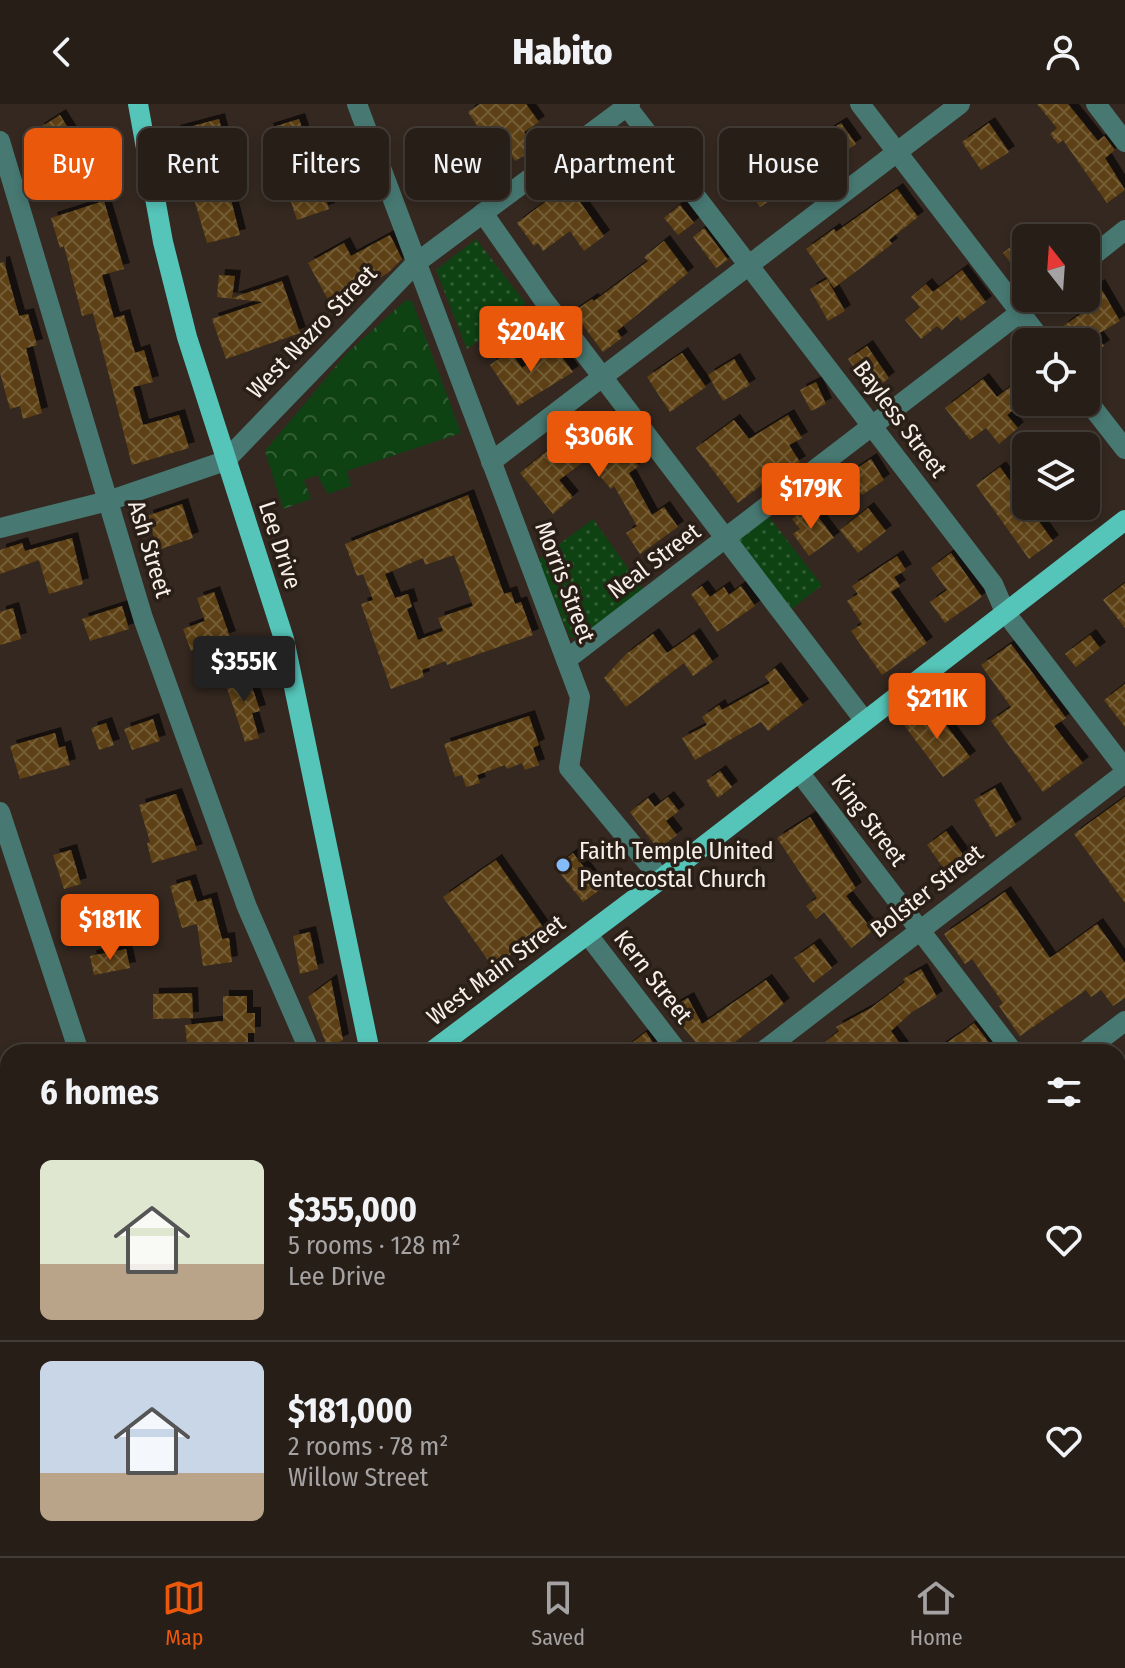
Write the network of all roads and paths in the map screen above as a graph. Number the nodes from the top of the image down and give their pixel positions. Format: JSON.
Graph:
{"nodes":[{"id":1,"x":138,"y":104,"type":"edge"},
{"id":2,"x":357,"y":104,"type":"edge"},
{"id":3,"x":860,"y":104,"type":"edge"},
{"id":4,"x":960,"y":104,"type":"edge"},
{"id":5,"x":1096,"y":104,"type":"edge"},
{"id":6,"x":627,"y":105,"type":"edge"},
{"id":7,"x":0,"y":141,"type":"edge"},
{"id":8,"x":1125,"y":142,"type":"edge"},
{"id":9,"x":898,"y":153,"type":"junction"},
{"id":10,"x":483,"y":213,"type":"junction"},
{"id":11,"x":1125,"y":230,"type":"edge"},
{"id":12,"x":1100,"y":250,"type":"edge"},
{"id":13,"x":416,"y":263,"type":"junction"},
{"id":14,"x":748,"y":266,"type":"junction"},
{"id":15,"x":1020,"y":313,"type":"junction"},
{"id":16,"x":1032,"y":328,"type":"edge"},
{"id":17,"x":603,"y":380,"type":"junction"},
{"id":18,"x":1099,"y":416,"type":"edge"},
{"id":19,"x":872,"y":425,"type":"junction"},
{"id":20,"x":1125,"y":449,"type":"edge"},
{"id":21,"x":225,"y":461,"type":"junction"},
{"id":22,"x":491,"y":462,"type":"junction"},
{"id":23,"x":108,"y":501,"type":"junction"},
{"id":24,"x":1125,"y":520,"type":"edge"},
{"id":25,"x":0,"y":528,"type":"edge"},
{"id":26,"x":726,"y":540,"type":"junction"},
{"id":27,"x":1005,"y":612,"type":"junction"},
{"id":28,"x":566,"y":660,"type":"junction"},
{"id":29,"x":864,"y":720,"type":"junction"},
{"id":30,"x":1125,"y":771,"type":"edge"},
{"id":31,"x":799,"y":772,"type":"junction"},
{"id":32,"x":0,"y":812,"type":"edge"},
{"id":33,"x":661,"y":879,"type":"junction"},
{"id":34,"x":920,"y":930,"type":"junction"},
{"id":35,"x":588,"y":935,"type":"junction"},
{"id":36,"x":1125,"y":1021,"type":"edge"},
{"id":37,"x":76,"y":1044,"type":"edge"},
{"id":38,"x":307,"y":1044,"type":"edge"},
{"id":39,"x":368,"y":1044,"type":"edge"},
{"id":40,"x":442,"y":1044,"type":"edge"},
{"id":41,"x":672,"y":1044,"type":"edge"},
{"id":42,"x":772,"y":1044,"type":"edge"},
{"id":43,"x":1007,"y":1044,"type":"edge"},
{"id":44,"x":1095,"y":1044,"type":"edge"}],
"edges":[{"from":1,"to":21,"type":"main road","name":"Lee Drive"},
{"from":2,"to":13,"type":"street","name":"Morris Street"},
{"from":3,"to":9,"type":"street"},
{"from":4,"to":9,"type":"street"},
{"from":5,"to":8,"type":"street"},
{"from":6,"to":10,"type":"street","name":"West Nazro Street"},
{"from":6,"to":14,"type":"street","name":"Bayless Street"},
{"from":7,"to":23,"type":"street","name":"Ash Street"},
{"from":9,"to":14,"type":"street"},
{"from":9,"to":15,"type":"street"},
{"from":10,"to":13,"type":"street","name":"West Nazro Street"},
{"from":10,"to":17,"type":"street"},
{"from":11,"to":12,"type":"street"},
{"from":13,"to":21,"type":"street","name":"West Nazro Street"},
{"from":13,"to":22,"type":"street","name":"Morris Street"},
{"from":14,"to":17,"type":"street"},
{"from":14,"to":19,"type":"street","name":"Bayless Street"},
{"from":15,"to":16,"type":"street"},
{"from":15,"to":19,"type":"street","name":"Neal Street"},
{"from":17,"to":22,"type":"street"},
{"from":17,"to":26,"type":"street"},
{"from":18,"to":20,"type":"street"},
{"from":19,"to":26,"type":"street","name":"Neal Street"},
{"from":19,"to":27,"type":"street","name":"Bayless Street"},
{"from":21,"to":23,"type":"street","name":"West Nazro Street"},
{"from":21,"to":39,"type":"main road","name":"Lee Drive"},
{"from":22,"to":28,"type":"street","name":"Morris Street"},
{"from":23,"to":25,"type":"street","name":"West Nazro Street"},
{"from":23,"to":38,"type":"street","name":"Ash Street"},
{"from":24,"to":27,"type":"main road","name":"West Main Street"},
{"from":26,"to":28,"type":"street","name":"Neal Street"},
{"from":26,"to":29,"type":"street"},
{"from":27,"to":29,"type":"main road","name":"West Main Street"},
{"from":27,"to":30,"type":"street","name":"Bayless Street"},
{"from":28,"to":33,"type":"street","name":"Morris Street"},
{"from":29,"to":31,"type":"main road","name":"West Main Street"},
{"from":30,"to":34,"type":"street","name":"Bolster Street"},
{"from":31,"to":33,"type":"main road","name":"West Main Street"},
{"from":31,"to":34,"type":"street","name":"King Street"},
{"from":32,"to":37,"type":"street"},
{"from":33,"to":35,"type":"main road","name":"West Main Street"},
{"from":34,"to":42,"type":"street","name":"Bolster Street"},
{"from":34,"to":43,"type":"street","name":"King Street"},
{"from":35,"to":40,"type":"main road","name":"West Main Street"},
{"from":35,"to":41,"type":"street","name":"Kern Street"},
{"from":36,"to":44,"type":"street"}]}
